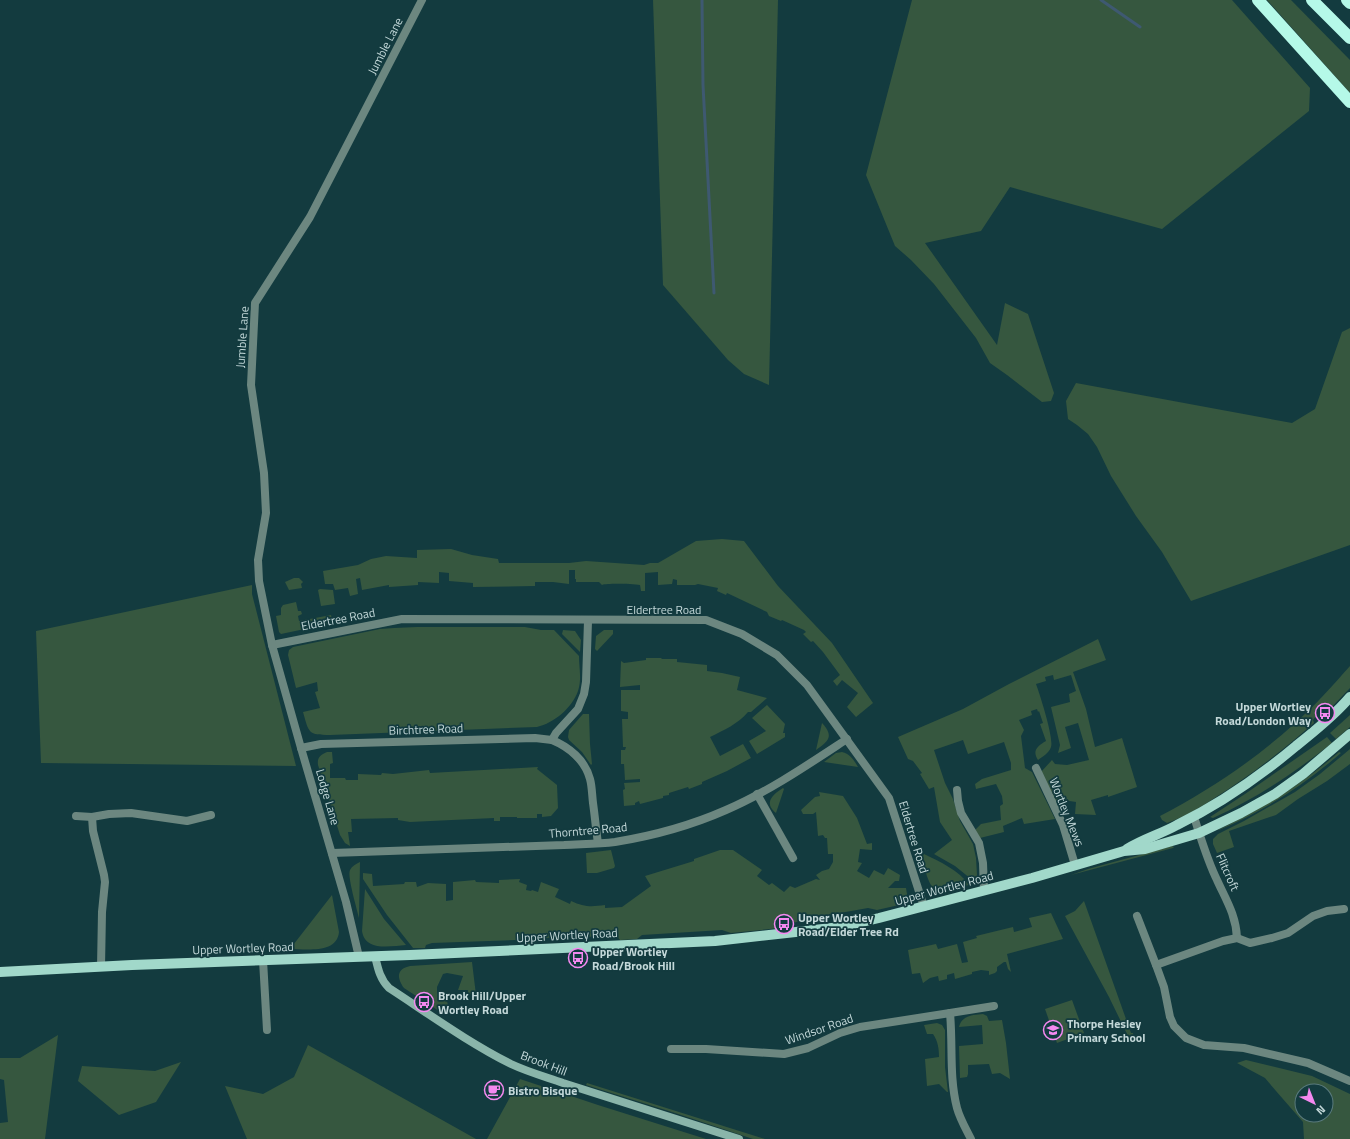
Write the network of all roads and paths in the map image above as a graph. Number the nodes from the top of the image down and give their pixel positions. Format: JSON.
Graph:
{"nodes":[{"id":1,"x":422,"y":0,"type":"edge"},
{"id":2,"x":1258,"y":0,"type":"edge"},
{"id":3,"x":1312,"y":0,"type":"edge"},
{"id":4,"x":1347,"y":0,"type":"edge"},
{"id":5,"x":1350,"y":3,"type":"edge"},
{"id":6,"x":1350,"y":38,"type":"edge"},
{"id":7,"x":1350,"y":102,"type":"edge"},
{"id":8,"x":588,"y":621,"type":"junction"},
{"id":9,"x":272,"y":645,"type":"junction"},
{"id":10,"x":1350,"y":697,"type":"edge"},
{"id":11,"x":1350,"y":734,"type":"edge"},
{"id":12,"x":847,"y":739,"type":"junction"},
{"id":13,"x":552,"y":740,"type":"junction"},
{"id":14,"x":301,"y":748,"type":"junction"},
{"id":15,"x":1036,"y":768,"type":"dead end"},
{"id":16,"x":957,"y":790,"type":"dead end"},
{"id":17,"x":757,"y":794,"type":"junction"},
{"id":18,"x":211,"y":815,"type":"dead end"},
{"id":19,"x":76,"y":816,"type":"dead end"},
{"id":20,"x":92,"y":816,"type":"junction"},
{"id":21,"x":1194,"y":816,"type":"junction"},
{"id":22,"x":1199,"y":833,"type":"junction"},
{"id":23,"x":598,"y":844,"type":"junction"},
{"id":24,"x":1124,"y":851,"type":"junction"},
{"id":25,"x":332,"y":853,"type":"junction"},
{"id":26,"x":793,"y":858,"type":"dead end"},
{"id":27,"x":1075,"y":866,"type":"junction"},
{"id":28,"x":984,"y":890,"type":"junction"},
{"id":29,"x":924,"y":907,"type":"junction"},
{"id":30,"x":1344,"y":909,"type":"dead end"},
{"id":31,"x":1137,"y":916,"type":"dead end"},
{"id":32,"x":1237,"y":938,"type":"junction"},
{"id":33,"x":375,"y":956,"type":"junction"},
{"id":34,"x":359,"y":957,"type":"junction"},
{"id":35,"x":263,"y":960,"type":"junction"},
{"id":36,"x":1156,"y":965,"type":"junction"},
{"id":37,"x":102,"y":967,"type":"junction"},
{"id":38,"x":0,"y":972,"type":"edge"},
{"id":39,"x":994,"y":1006,"type":"dead end"},
{"id":40,"x":950,"y":1013,"type":"junction"},
{"id":41,"x":267,"y":1030,"type":"dead end"},
{"id":42,"x":671,"y":1049,"type":"dead end"},
{"id":43,"x":1350,"y":1082,"type":"edge"},
{"id":44,"x":739,"y":1139,"type":"edge"},
{"id":45,"x":971,"y":1139,"type":"edge"}],
"edges":[{"from":1,"to":9,"type":"street","name":"Jumble Lane"},
{"from":2,"to":7,"type":"highway"},
{"from":3,"to":6,"type":"highway"},
{"from":4,"to":5,"type":"highway"},
{"from":8,"to":9,"type":"street","name":"Eldertree Road"},
{"from":8,"to":12,"type":"street","name":"Eldertree Road"},
{"from":8,"to":13,"type":"street"},
{"from":9,"to":14,"type":"street","name":"Lodge Lane"},
{"from":10,"to":21,"type":"main road","name":"Upper Wortley Road"},
{"from":11,"to":22,"type":"main road","name":"Upper Wortley Road"},
{"from":12,"to":17,"type":"street","name":"Thorntree Road"},
{"from":12,"to":29,"type":"street","name":"Eldertree Road"},
{"from":13,"to":14,"type":"street","name":"Birchtree Road"},
{"from":13,"to":23,"type":"street"},
{"from":14,"to":25,"type":"street","name":"Lodge Lane"},
{"from":15,"to":27,"type":"street","name":"Wortley Mews"},
{"from":16,"to":28,"type":"street"},
{"from":17,"to":23,"type":"street","name":"Thorntree Road"},
{"from":17,"to":26,"type":"street"},
{"from":18,"to":20,"type":"street"},
{"from":19,"to":20,"type":"street"},
{"from":20,"to":37,"type":"street"},
{"from":21,"to":22,"type":"street","name":"Flitcroft"},
{"from":21,"to":24,"type":"main road","name":"Upper Wortley Road"},
{"from":22,"to":24,"type":"main road","name":"Upper Wortley Road"},
{"from":22,"to":32,"type":"street","name":"Flitcroft"},
{"from":23,"to":25,"type":"street","name":"Thorntree Road"},
{"from":24,"to":27,"type":"main road","name":"Upper Wortley Road"},
{"from":25,"to":34,"type":"street","name":"Lodge Lane"},
{"from":27,"to":28,"type":"main road","name":"Upper Wortley Road"},
{"from":28,"to":29,"type":"main road","name":"Upper Wortley Road"},
{"from":29,"to":33,"type":"main road","name":"Upper Wortley Road"},
{"from":30,"to":32,"type":"street"},
{"from":31,"to":36,"type":"street"},
{"from":32,"to":36,"type":"street"},
{"from":33,"to":34,"type":"main road","name":"Upper Wortley Road"},
{"from":33,"to":44,"type":"main road","name":"Brook Hill"},
{"from":34,"to":35,"type":"main road","name":"Upper Wortley Road"},
{"from":35,"to":37,"type":"main road","name":"Upper Wortley Road"},
{"from":35,"to":41,"type":"street"},
{"from":36,"to":43,"type":"street"},
{"from":37,"to":38,"type":"main road","name":"Upper Wortley Road"},
{"from":39,"to":40,"type":"street","name":"Windsor Road"},
{"from":40,"to":42,"type":"street","name":"Windsor Road"},
{"from":40,"to":45,"type":"street"}]}
